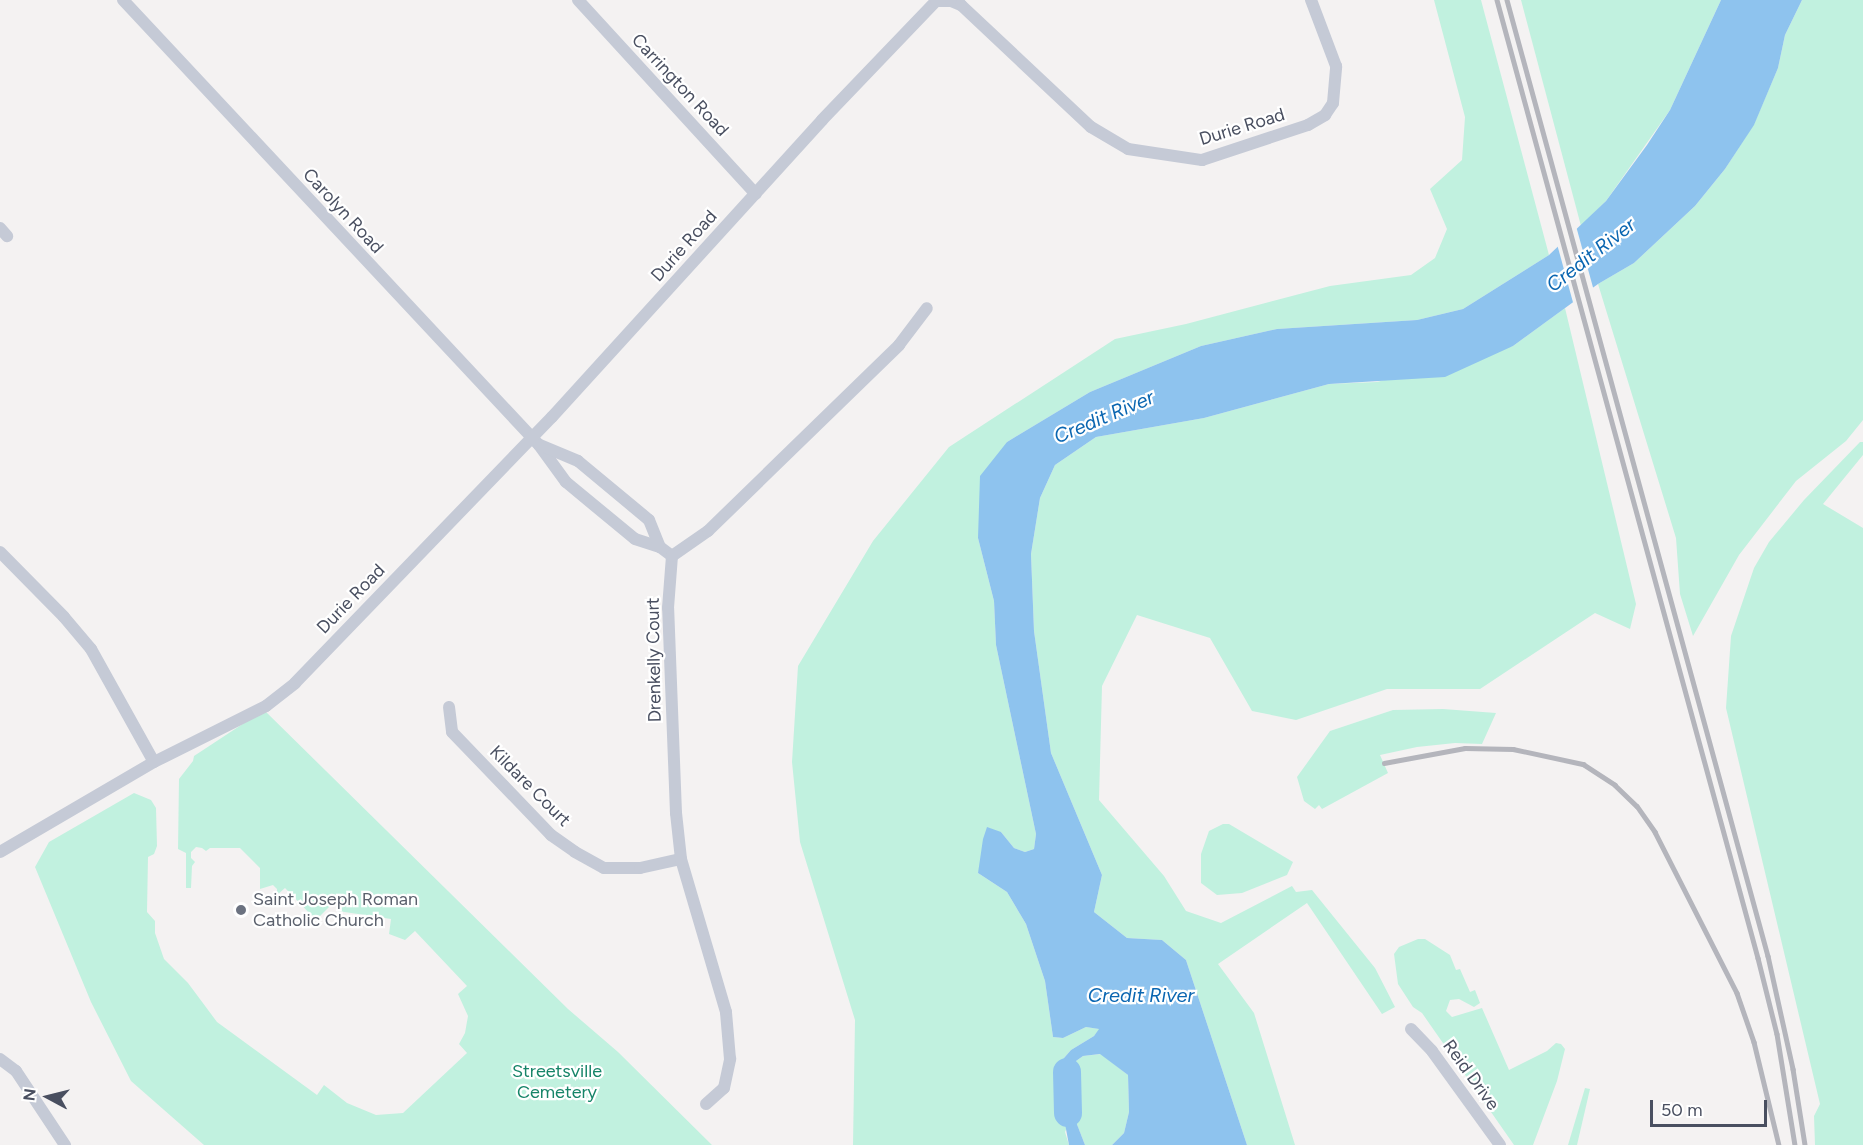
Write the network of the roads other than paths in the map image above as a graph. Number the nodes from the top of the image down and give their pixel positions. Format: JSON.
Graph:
{"nodes":[{"id":1,"x":123,"y":0,"type":"edge"},
{"id":2,"x":578,"y":0,"type":"edge"},
{"id":3,"x":1311,"y":0,"type":"edge"},
{"id":4,"x":756,"y":194,"type":"junction"},
{"id":5,"x":927,"y":308,"type":"dead end"},
{"id":6,"x":535,"y":442,"type":"junction"},
{"id":7,"x":660,"y":547,"type":"junction"},
{"id":8,"x":0,"y":552,"type":"edge"},
{"id":9,"x":672,"y":556,"type":"junction"},
{"id":10,"x":449,"y":708,"type":"dead end"},
{"id":11,"x":154,"y":762,"type":"junction"},
{"id":12,"x":0,"y":852,"type":"edge"},
{"id":13,"x":681,"y":859,"type":"junction"},
{"id":14,"x":1411,"y":1029,"type":"dead end"},
{"id":15,"x":0,"y":1059,"type":"edge"},
{"id":16,"x":706,"y":1104,"type":"dead end"},
{"id":17,"x":65,"y":1145,"type":"edge"},
{"id":18,"x":1500,"y":1145,"type":"edge"}],
"edges":[{"from":1,"to":6,"type":"street","name":"Carolyn Road"},
{"from":2,"to":4,"type":"street","name":"Carrington Road"},
{"from":3,"to":4,"type":"street","name":"Durie Road"},
{"from":4,"to":6,"type":"street","name":"Durie Road"},
{"from":5,"to":9,"type":"street"},
{"from":6,"to":7,"type":"street","name":"Carolyn Road"},
{"from":6,"to":7,"type":"street","name":"Carolyn Road"},
{"from":6,"to":11,"type":"street","name":"Durie Road"},
{"from":7,"to":9,"type":"street","name":"Carolyn Road"},
{"from":8,"to":11,"type":"street"},
{"from":9,"to":13,"type":"street","name":"Drenkelly Court"},
{"from":10,"to":13,"type":"street","name":"Kildare Court"},
{"from":11,"to":12,"type":"street","name":"Durie Road"},
{"from":13,"to":16,"type":"street","name":"Drenkelly Court"},
{"from":14,"to":18,"type":"street","name":"Reid Drive"},
{"from":15,"to":17,"type":"street"}]}
